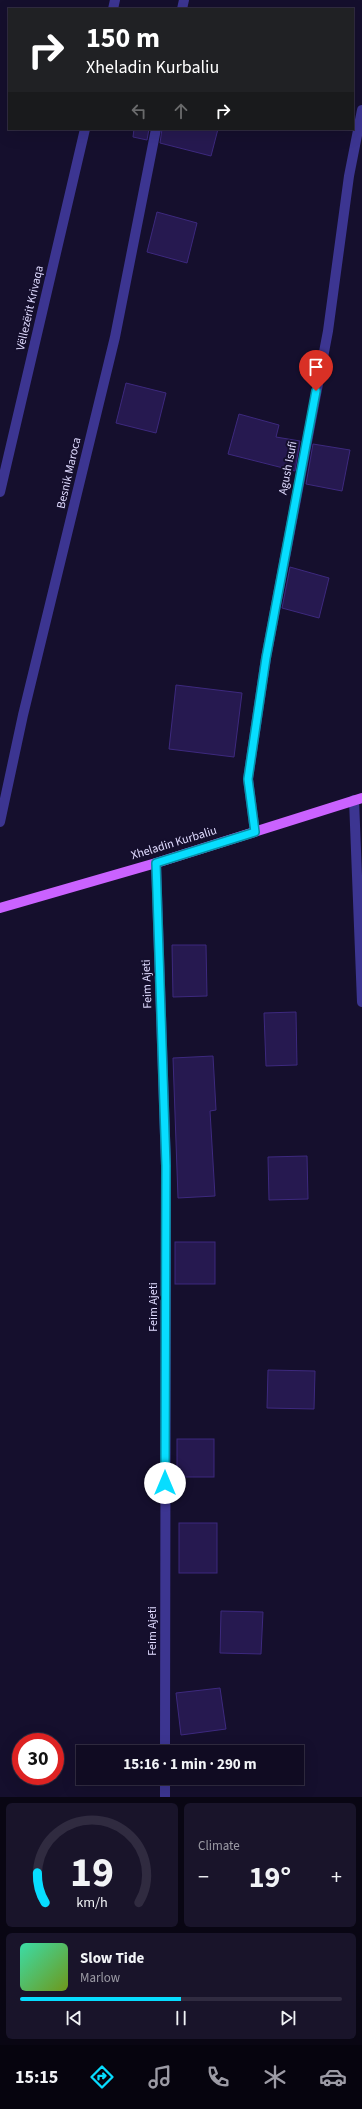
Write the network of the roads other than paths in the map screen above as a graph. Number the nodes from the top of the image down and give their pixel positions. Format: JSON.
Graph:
{"nodes":[{"id":1,"x":362,"y":110,"type":"edge"},
{"id":2,"x":85,"y":130,"type":"edge"},
{"id":3,"x":156,"y":130,"type":"edge"},
{"id":4,"x":0,"y":492,"type":"edge"},
{"id":5,"x":358,"y":799,"type":"edge"},
{"id":6,"x":0,"y":822,"type":"edge"},
{"id":7,"x":255,"y":832,"type":"junction"},
{"id":8,"x":156,"y":863,"type":"junction"},
{"id":9,"x":0,"y":908,"type":"edge"},
{"id":10,"x":362,"y":1002,"type":"edge"},
{"id":11,"x":165,"y":1745,"type":"edge"},
{"id":12,"x":165,"y":1785,"type":"edge"},
{"id":13,"x":165,"y":1797,"type":"edge"}],
"edges":[{"from":1,"to":7,"type":"street","name":"Agush Isufi"},
{"from":2,"to":4,"type":"street","name":"Vëllezërit Krivaqa"},
{"from":3,"to":6,"type":"street","name":"Besnik Maroca"},
{"from":5,"to":7,"type":"main road","name":"Xheladin Kurbaliu"},
{"from":5,"to":10,"type":"street","name":"Xheladin Kurbaliu"},
{"from":7,"to":8,"type":"main road","name":"Xheladin Kurbaliu"},
{"from":8,"to":9,"type":"main road","name":"Xheladin Kurbaliu"},
{"from":8,"to":11,"type":"street","name":"Feim Ajeti"},
{"from":12,"to":13,"type":"street"}]}
